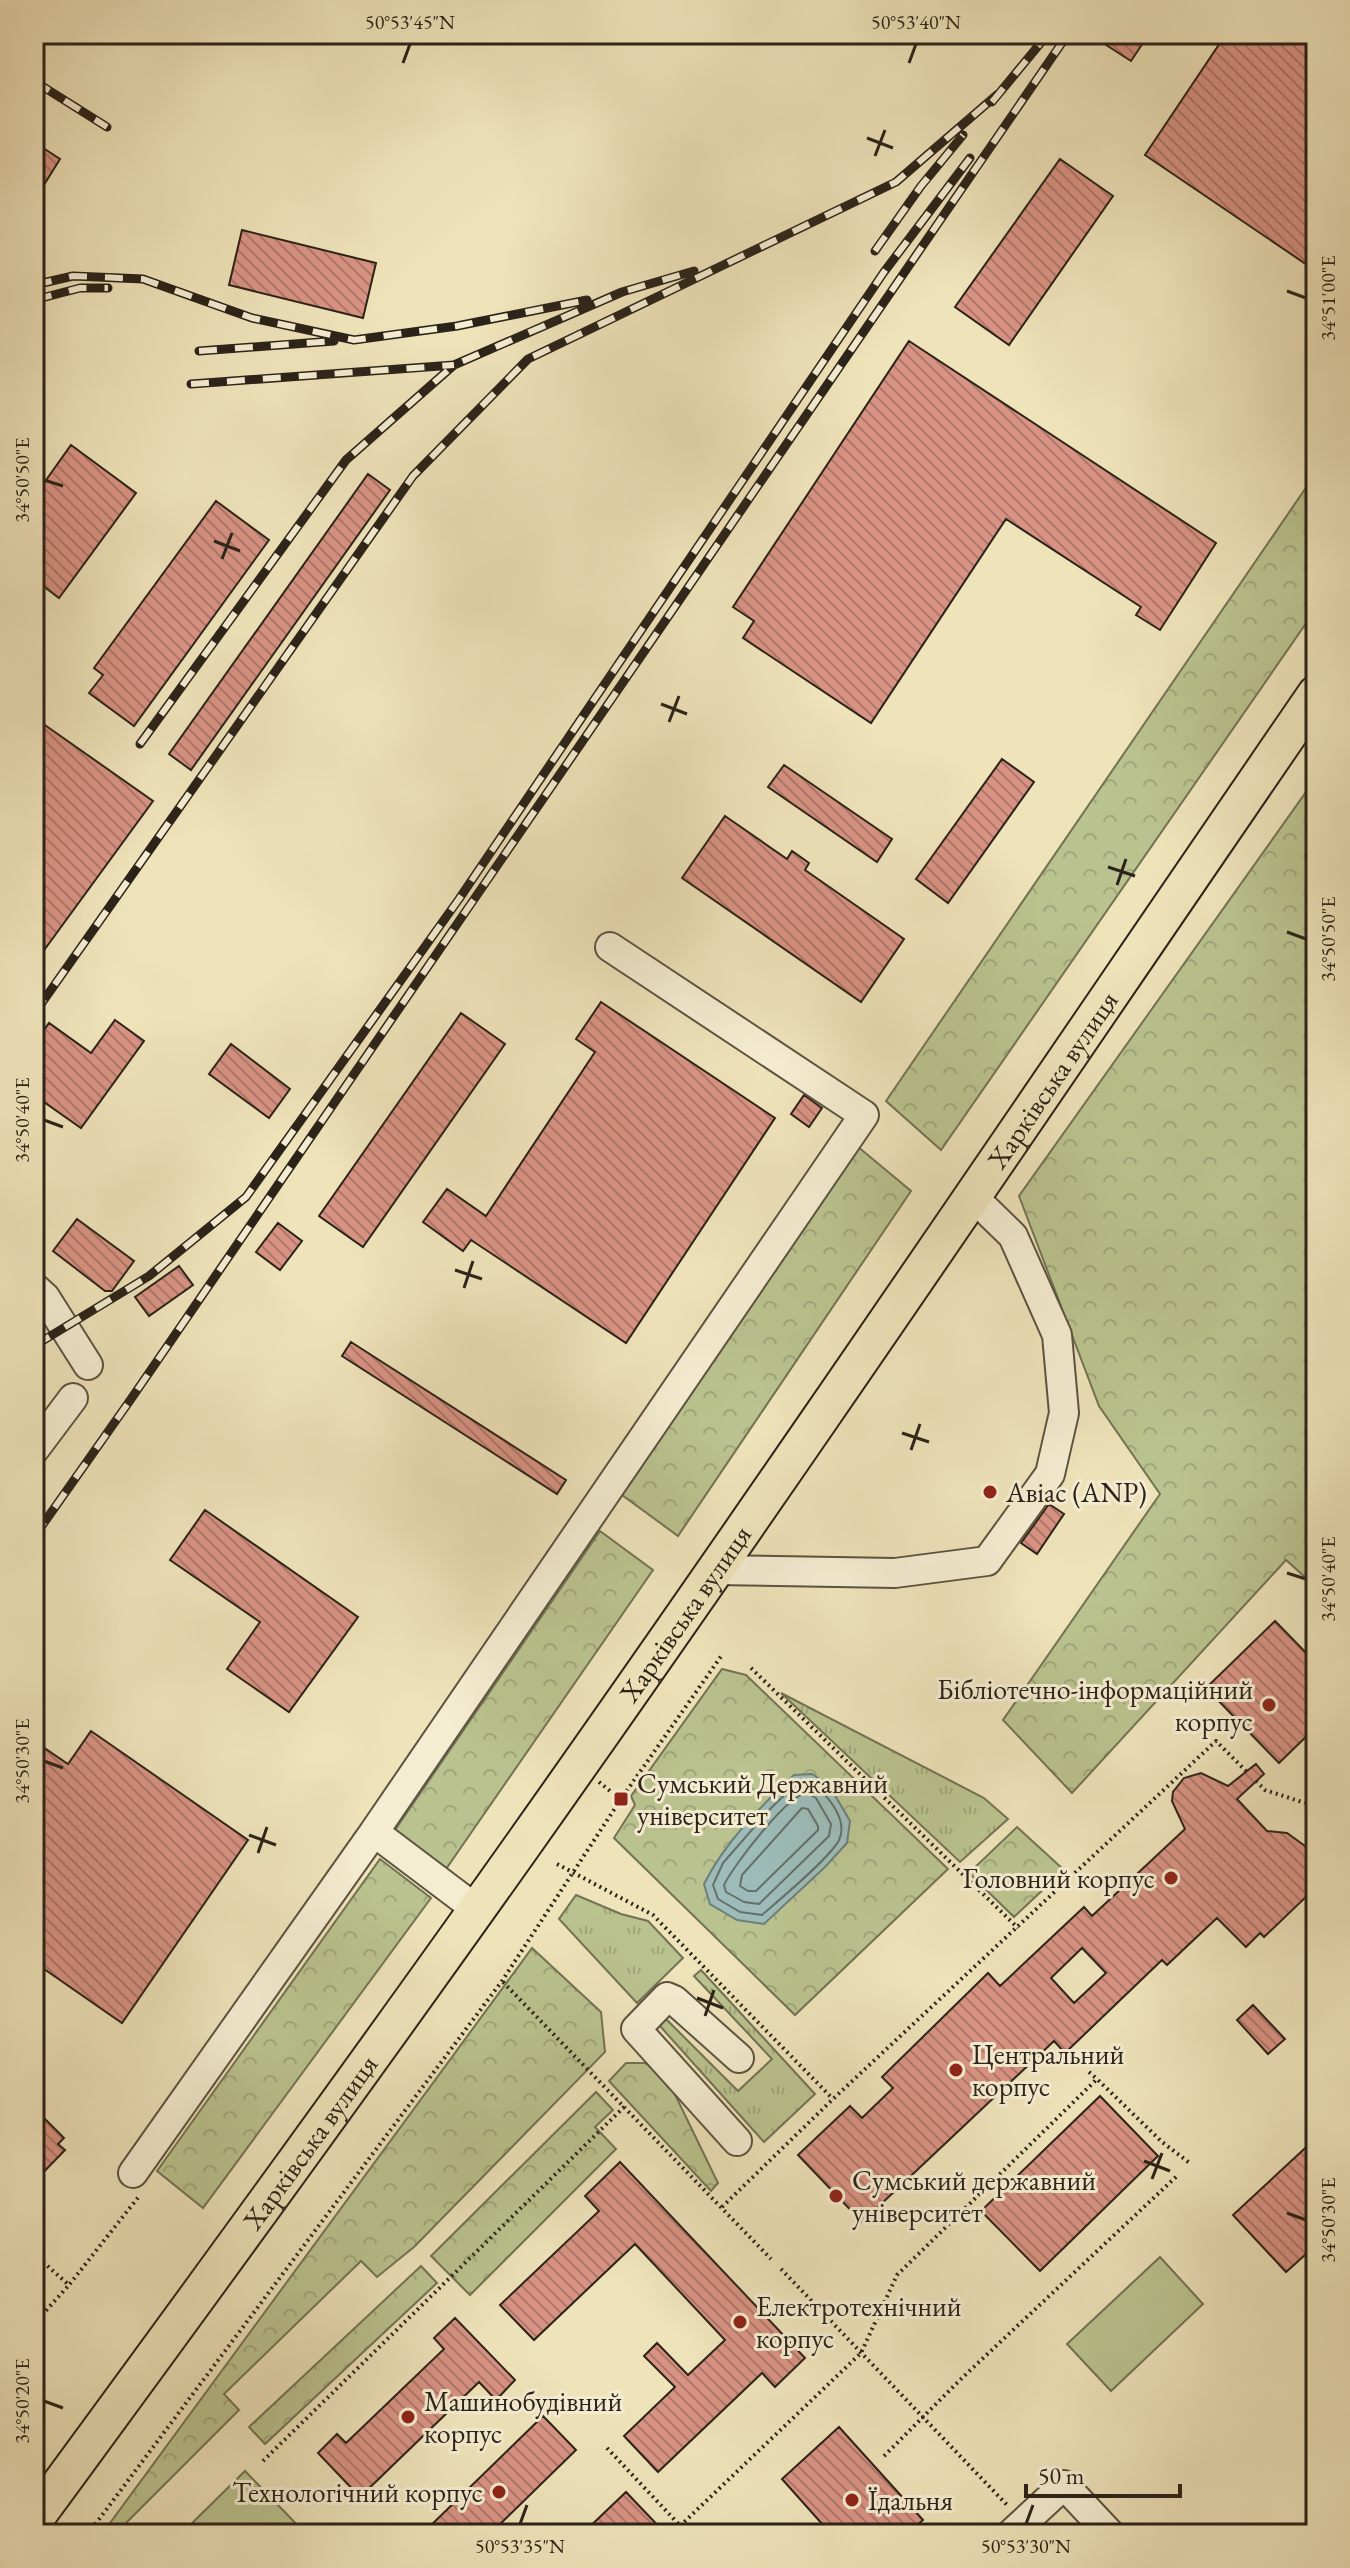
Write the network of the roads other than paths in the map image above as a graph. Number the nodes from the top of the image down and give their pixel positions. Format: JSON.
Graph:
{"nodes":[{"id":1,"x":1316,"y":694,"type":"edge"},
{"id":2,"x":610,"y":947,"type":"dead end"},
{"id":3,"x":972,"y":1196,"type":"junction"},
{"id":4,"x":40,"y":1292,"type":"edge"},
{"id":5,"x":88,"y":1365,"type":"dead end"},
{"id":6,"x":73,"y":1398,"type":"dead end"},
{"id":7,"x":34,"y":1450,"type":"edge"},
{"id":8,"x":714,"y":1570,"type":"junction"},
{"id":9,"x":374,"y":1832,"type":"junction"},
{"id":10,"x":476,"y":1909,"type":"junction"},
{"id":11,"x":739,"y":2058,"type":"dead end"},
{"id":12,"x":737,"y":2141,"type":"dead end"},
{"id":13,"x":141,"y":2179,"type":"road end"},
{"id":14,"x":34,"y":2520,"type":"edge"},
{"id":15,"x":1018,"y":2528,"type":"edge"},
{"id":16,"x":1110,"y":2534,"type":"edge"}],
"edges":[{"from":1,"to":3,"type":"main road","name":"Харківська вулиця"},
{"from":2,"to":9,"type":"street"},
{"from":3,"to":8,"type":"main road","name":"Харківська вулиця"},
{"from":3,"to":8,"type":"street"},
{"from":4,"to":5,"type":"street"},
{"from":6,"to":7,"type":"street"},
{"from":8,"to":10,"type":"main road","name":"Харківська вулиця"},
{"from":9,"to":10,"type":"street"},
{"from":9,"to":13,"type":"street"},
{"from":10,"to":14,"type":"main road","name":"Харківська вулиця"},
{"from":11,"to":12,"type":"street"},
{"from":15,"to":16,"type":"street"}]}
